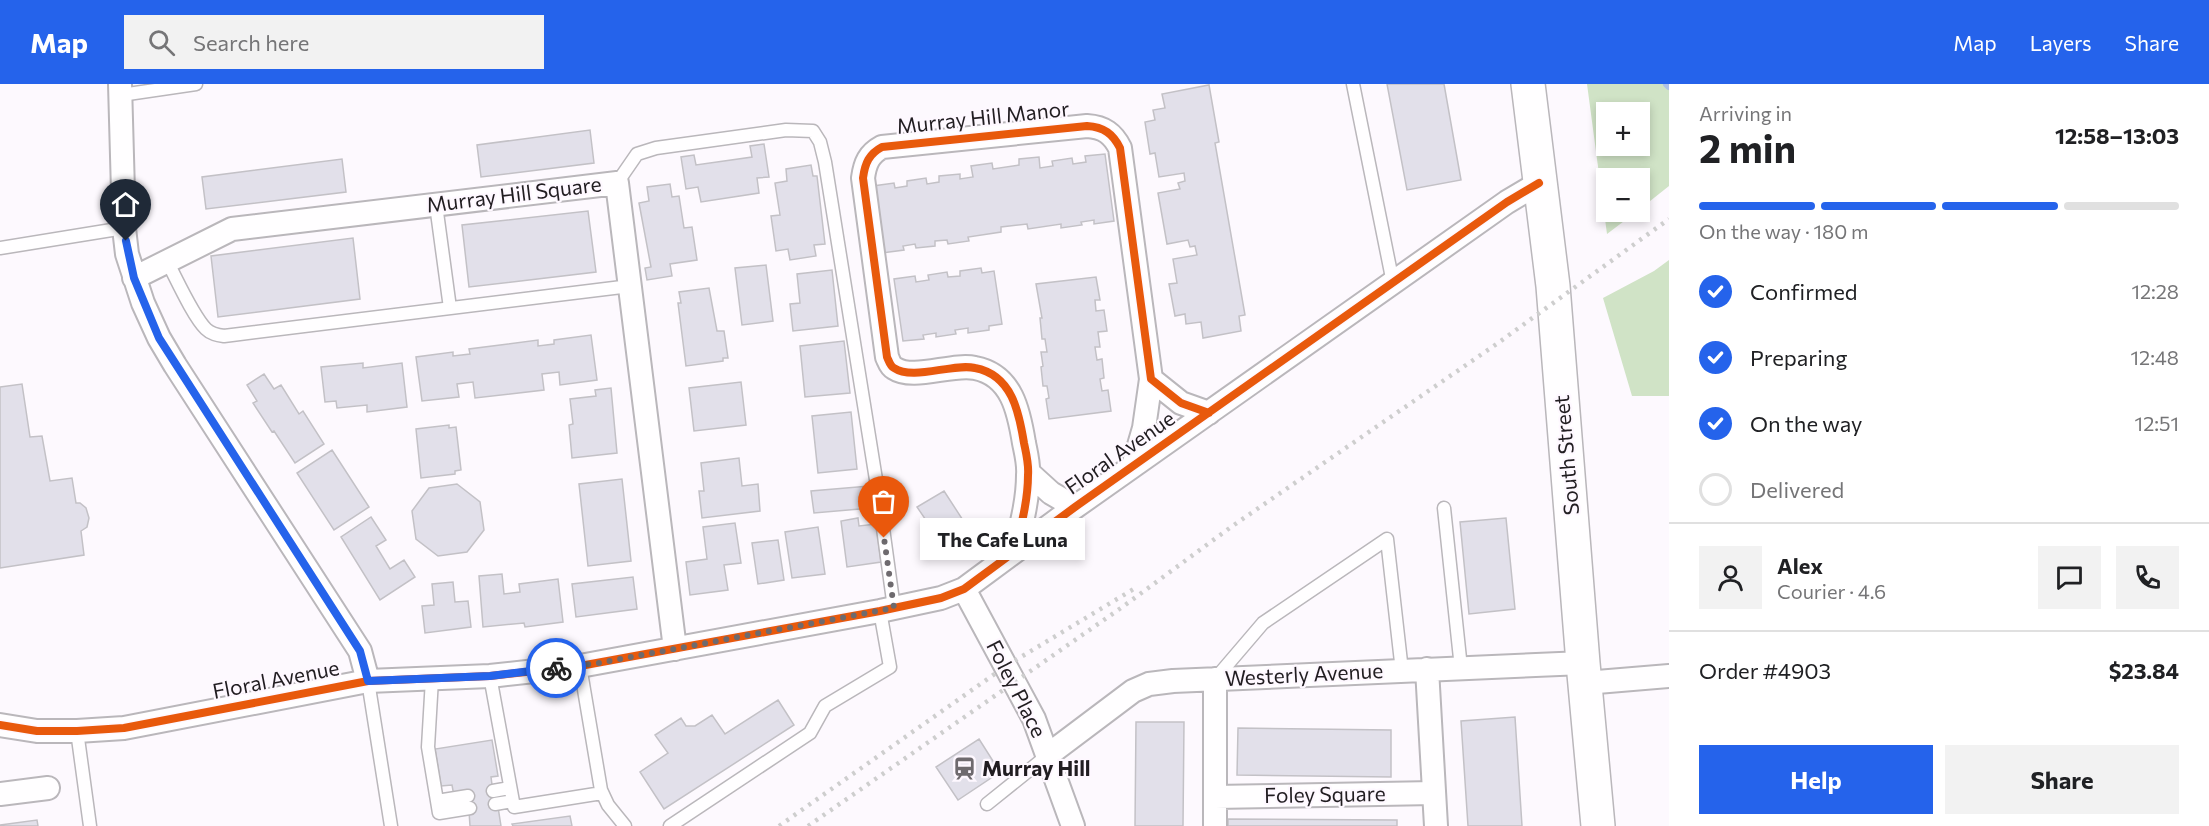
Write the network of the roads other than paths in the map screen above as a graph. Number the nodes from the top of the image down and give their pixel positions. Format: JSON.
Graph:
{"nodes":[{"id":1,"x":196,"y":84,"type":"edge"},
{"id":2,"x":1353,"y":84,"type":"edge"},
{"id":3,"x":1528,"y":84,"type":"edge"},
{"id":4,"x":120,"y":90,"type":"edge"},
{"id":5,"x":617,"y":183,"type":"junction"},
{"id":6,"x":1539,"y":183,"type":"junction"},
{"id":7,"x":436,"y":205,"type":"junction"},
{"id":8,"x":124,"y":228,"type":"junction"},
{"id":9,"x":0,"y":248,"type":"edge"},
{"id":10,"x":168,"y":262,"type":"junction"},
{"id":11,"x":134,"y":278,"type":"junction"},
{"id":12,"x":1394,"y":283,"type":"junction"},
{"id":13,"x":630,"y":286,"type":"junction"},
{"id":14,"x":450,"y":308,"type":"junction"},
{"id":15,"x":1151,"y":379,"type":"junction"},
{"id":16,"x":1209,"y":413,"type":"junction"},
{"id":17,"x":1133,"y":466,"type":"junction"},
{"id":18,"x":1029,"y":473,"type":"junction"},
{"id":19,"x":1075,"y":507,"type":"junction"},
{"id":20,"x":1444,"y":508,"type":"dead end"},
{"id":21,"x":1015,"y":551,"type":"junction"},
{"id":22,"x":964,"y":589,"type":"junction"},
{"id":23,"x":887,"y":610,"type":"junction"},
{"id":24,"x":675,"y":649,"type":"junction"},
{"id":25,"x":580,"y":666,"type":"junction"},
{"id":26,"x":1461,"y":668,"type":"junction"},
{"id":27,"x":1427,"y":669,"type":"junction"},
{"id":28,"x":1401,"y":670,"type":"junction"},
{"id":29,"x":1584,"y":673,"type":"junction"},
{"id":30,"x":490,"y":676,"type":"junction"},
{"id":31,"x":1669,"y":676,"type":"edge"},
{"id":32,"x":432,"y":679,"type":"junction"},
{"id":33,"x":1215,"y":679,"type":"junction"},
{"id":34,"x":368,"y":681,"type":"junction"},
{"id":35,"x":0,"y":725,"type":"edge"},
{"id":36,"x":77,"y":731,"type":"junction"},
{"id":37,"x":1048,"y":755,"type":"junction"},
{"id":38,"x":48,"y":788,"type":"dead end"},
{"id":39,"x":510,"y":788,"type":"junction"},
{"id":40,"x":493,"y":791,"type":"dead end"},
{"id":41,"x":602,"y":793,"type":"junction"},
{"id":42,"x":0,"y":794,"type":"edge"},
{"id":43,"x":1434,"y":794,"type":"junction"},
{"id":44,"x":1215,"y":797,"type":"junction"},
{"id":45,"x":513,"y":801,"type":"junction"},
{"id":46,"x":469,"y":802,"type":"dead end"},
{"id":47,"x":495,"y":804,"type":"dead end"},
{"id":48,"x":987,"y":804,"type":"dead end"},
{"id":49,"x":90,"y":826,"type":"edge"},
{"id":50,"x":392,"y":826,"type":"edge"},
{"id":51,"x":625,"y":826,"type":"edge"},
{"id":52,"x":670,"y":826,"type":"edge"},
{"id":53,"x":1073,"y":826,"type":"edge"},
{"id":54,"x":1215,"y":826,"type":"edge"},
{"id":55,"x":1436,"y":826,"type":"edge"},
{"id":56,"x":1598,"y":826,"type":"edge"}],
"edges":[{"from":1,"to":4,"type":"lane"},
{"from":2,"to":12,"type":"lane"},
{"from":3,"to":6,"type":"street","name":"South Street"},
{"from":4,"to":8,"type":"street"},
{"from":5,"to":7,"type":"street","name":"Murray Hill Square"},
{"from":5,"to":13,"type":"street","name":"Murray Hill Square"},
{"from":5,"to":23,"type":"lane"},
{"from":6,"to":12,"type":"street","name":"Floral Avenue"},
{"from":6,"to":29,"type":"street","name":"South Street"},
{"from":7,"to":10,"type":"street","name":"Murray Hill Square"},
{"from":7,"to":14,"type":"lane"},
{"from":8,"to":9,"type":"lane"},
{"from":8,"to":11,"type":"street"},
{"from":10,"to":11,"type":"street","name":"Murray Hill Square"},
{"from":10,"to":14,"type":"lane"},
{"from":11,"to":34,"type":"street"},
{"from":12,"to":16,"type":"street","name":"Floral Avenue"},
{"from":13,"to":14,"type":"lane"},
{"from":13,"to":24,"type":"street","name":"Murray Hill Square"},
{"from":15,"to":16,"type":"street"},
{"from":15,"to":17,"type":"street","name":"Murray Hill Manor"},
{"from":15,"to":18,"type":"street","name":"Murray Hill Manor"},
{"from":16,"to":17,"type":"street","name":"Floral Avenue"},
{"from":17,"to":19,"type":"street","name":"Floral Avenue"},
{"from":18,"to":19,"type":"street"},
{"from":18,"to":21,"type":"street","name":"Murray Hill Manor"},
{"from":19,"to":21,"type":"street","name":"Floral Avenue"},
{"from":20,"to":26,"type":"lane"},
{"from":21,"to":22,"type":"street","name":"Floral Avenue"},
{"from":22,"to":23,"type":"street","name":"Floral Avenue"},
{"from":22,"to":37,"type":"street","name":"Foley Place"},
{"from":23,"to":24,"type":"street","name":"Floral Avenue"},
{"from":23,"to":52,"type":"lane"},
{"from":24,"to":25,"type":"street","name":"Floral Avenue"},
{"from":25,"to":30,"type":"street","name":"Floral Avenue"},
{"from":25,"to":41,"type":"lane"},
{"from":26,"to":27,"type":"street","name":"Westerly Avenue"},
{"from":26,"to":29,"type":"street","name":"Westerly Avenue"},
{"from":27,"to":28,"type":"street","name":"Westerly Avenue"},
{"from":27,"to":43,"type":"street"},
{"from":28,"to":33,"type":"street","name":"Westerly Avenue"},
{"from":28,"to":33,"type":"lane"},
{"from":29,"to":31,"type":"street","name":"Westerly Avenue"},
{"from":29,"to":56,"type":"street","name":"South Street"},
{"from":30,"to":32,"type":"street","name":"Floral Avenue"},
{"from":30,"to":39,"type":"lane"},
{"from":32,"to":34,"type":"street","name":"Floral Avenue"},
{"from":32,"to":46,"type":"lane"},
{"from":33,"to":37,"type":"street","name":"Westerly Avenue"},
{"from":33,"to":44,"type":"street"},
{"from":34,"to":36,"type":"street","name":"Floral Avenue"},
{"from":34,"to":50,"type":"lane"},
{"from":35,"to":36,"type":"street","name":"Floral Avenue"},
{"from":36,"to":49,"type":"lane"},
{"from":37,"to":48,"type":"lane"},
{"from":37,"to":53,"type":"street","name":"Foley Place"},
{"from":38,"to":42,"type":"street"},
{"from":39,"to":40,"type":"lane"},
{"from":39,"to":45,"type":"lane"},
{"from":41,"to":45,"type":"lane"},
{"from":41,"to":51,"type":"lane"},
{"from":43,"to":44,"type":"street","name":"Foley Square"},
{"from":43,"to":55,"type":"street"},
{"from":44,"to":54,"type":"street"},
{"from":45,"to":47,"type":"lane"}]}
